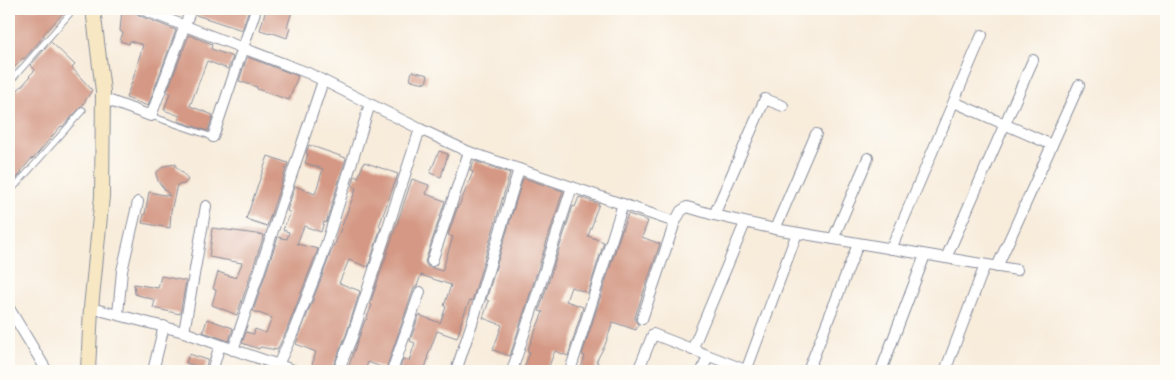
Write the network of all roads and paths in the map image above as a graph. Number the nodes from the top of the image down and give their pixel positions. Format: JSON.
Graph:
{"nodes":[{"id":1,"x":74,"y":9,"type":"edge"},
{"id":2,"x":93,"y":9,"type":"edge"},
{"id":3,"x":141,"y":9,"type":"edge"},
{"id":4,"x":191,"y":9,"type":"edge"},
{"id":5,"x":256,"y":9,"type":"edge"},
{"id":6,"x":185,"y":26,"type":"junction"},
{"id":7,"x":982,"y":35,"type":"dead end"},
{"id":8,"x":243,"y":49,"type":"junction"},
{"id":9,"x":1033,"y":60,"type":"dead end"},
{"id":10,"x":323,"y":80,"type":"junction"},
{"id":11,"x":9,"y":83,"type":"edge"},
{"id":12,"x":1079,"y":85,"type":"dead end"},
{"id":13,"x":102,"y":98,"type":"junction"},
{"id":14,"x":954,"y":102,"type":"junction"},
{"id":15,"x":370,"y":104,"type":"junction"},
{"id":16,"x":783,"y":106,"type":"dead end"},
{"id":17,"x":83,"y":110,"type":"dead end"},
{"id":18,"x":151,"y":116,"type":"junction"},
{"id":19,"x":1005,"y":124,"type":"junction"},
{"id":20,"x":420,"y":129,"type":"junction"},
{"id":21,"x":816,"y":134,"type":"dead end"},
{"id":22,"x":213,"y":137,"type":"joint"},
{"id":23,"x":1052,"y":145,"type":"junction"},
{"id":24,"x":470,"y":152,"type":"junction"},
{"id":25,"x":868,"y":158,"type":"dead end"},
{"id":26,"x":519,"y":169,"type":"junction"},
{"id":27,"x":572,"y":187,"type":"junction"},
{"id":28,"x":9,"y":193,"type":"edge"},
{"id":29,"x":138,"y":202,"type":"dead end"},
{"id":30,"x":623,"y":204,"type":"junction"},
{"id":31,"x":206,"y":206,"type":"dead end"},
{"id":32,"x":714,"y":215,"type":"junction"},
{"id":33,"x":675,"y":222,"type":"junction"},
{"id":34,"x":745,"y":223,"type":"junction"},
{"id":35,"x":775,"y":229,"type":"junction"},
{"id":36,"x":797,"y":233,"type":"junction"},
{"id":37,"x":833,"y":239,"type":"junction"},
{"id":38,"x":858,"y":244,"type":"junction"},
{"id":39,"x":891,"y":249,"type":"junction"},
{"id":40,"x":925,"y":255,"type":"junction"},
{"id":41,"x":946,"y":258,"type":"junction"},
{"id":42,"x":432,"y":261,"type":"dead end"},
{"id":43,"x":985,"y":265,"type":"junction"},
{"id":44,"x":998,"y":267,"type":"junction"},
{"id":45,"x":1017,"y":270,"type":"dead end"},
{"id":46,"x":420,"y":292,"type":"dead end"},
{"id":47,"x":9,"y":308,"type":"edge"},
{"id":48,"x":91,"y":308,"type":"junction"},
{"id":49,"x":118,"y":314,"type":"junction"},
{"id":50,"x":642,"y":319,"type":"dead end"},
{"id":51,"x":164,"y":326,"type":"junction"},
{"id":52,"x":184,"y":332,"type":"junction"},
{"id":53,"x":220,"y":345,"type":"junction"},
{"id":54,"x":233,"y":350,"type":"junction"},
{"id":55,"x":692,"y":350,"type":"junction"},
{"id":56,"x":708,"y":356,"type":"junction"},
{"id":57,"x":276,"y":368,"type":"edge"},
{"id":58,"x":47,"y":371,"type":"edge"},
{"id":59,"x":88,"y":371,"type":"edge"},
{"id":60,"x":153,"y":371,"type":"edge"},
{"id":61,"x":212,"y":371,"type":"edge"},
{"id":62,"x":296,"y":371,"type":"edge"},
{"id":63,"x":338,"y":371,"type":"edge"},
{"id":64,"x":392,"y":371,"type":"edge"},
{"id":65,"x":456,"y":371,"type":"edge"},
{"id":66,"x":512,"y":371,"type":"edge"},
{"id":67,"x":570,"y":371,"type":"edge"},
{"id":68,"x":638,"y":371,"type":"edge"},
{"id":69,"x":702,"y":371,"type":"edge"},
{"id":70,"x":747,"y":371,"type":"edge"},
{"id":71,"x":808,"y":371,"type":"edge"},
{"id":72,"x":881,"y":371,"type":"edge"},
{"id":73,"x":945,"y":371,"type":"edge"}],
"edges":[{"from":1,"to":11,"type":"lane"},
{"from":2,"to":13,"type":"street"},
{"from":3,"to":6,"type":"street"},
{"from":4,"to":6,"type":"street"},
{"from":5,"to":8,"type":"street"},
{"from":6,"to":8,"type":"street"},
{"from":6,"to":18,"type":"street"},
{"from":7,"to":14,"type":"street"},
{"from":8,"to":10,"type":"street"},
{"from":8,"to":22,"type":"street"},
{"from":9,"to":19,"type":"street"},
{"from":10,"to":15,"type":"street"},
{"from":10,"to":54,"type":"street"},
{"from":12,"to":23,"type":"street"},
{"from":13,"to":18,"type":"street"},
{"from":13,"to":48,"type":"street"},
{"from":14,"to":19,"type":"street"},
{"from":14,"to":39,"type":"street"},
{"from":15,"to":20,"type":"street"},
{"from":15,"to":57,"type":"street"},
{"from":16,"to":32,"type":"street"},
{"from":17,"to":28,"type":"lane"},
{"from":18,"to":22,"type":"lane"},
{"from":19,"to":23,"type":"street"},
{"from":19,"to":41,"type":"street"},
{"from":20,"to":24,"type":"street"},
{"from":20,"to":63,"type":"street"},
{"from":21,"to":35,"type":"street"},
{"from":23,"to":44,"type":"street"},
{"from":24,"to":26,"type":"street"},
{"from":24,"to":42,"type":"street"},
{"from":25,"to":37,"type":"street"},
{"from":26,"to":27,"type":"street"},
{"from":26,"to":65,"type":"street"},
{"from":27,"to":30,"type":"street"},
{"from":27,"to":66,"type":"street"},
{"from":29,"to":49,"type":"street"},
{"from":30,"to":33,"type":"street"},
{"from":30,"to":67,"type":"street"},
{"from":31,"to":52,"type":"street"},
{"from":32,"to":33,"type":"street"},
{"from":32,"to":34,"type":"street"},
{"from":33,"to":50,"type":"street"},
{"from":34,"to":35,"type":"street"},
{"from":34,"to":55,"type":"street"},
{"from":35,"to":36,"type":"street"},
{"from":36,"to":37,"type":"street"},
{"from":36,"to":70,"type":"street"},
{"from":37,"to":38,"type":"street"},
{"from":38,"to":39,"type":"street"},
{"from":38,"to":71,"type":"street"},
{"from":39,"to":40,"type":"street"},
{"from":40,"to":41,"type":"street"},
{"from":40,"to":72,"type":"street"},
{"from":41,"to":43,"type":"street"},
{"from":43,"to":44,"type":"street"},
{"from":43,"to":73,"type":"street"},
{"from":44,"to":45,"type":"street"},
{"from":46,"to":64,"type":"street"},
{"from":47,"to":58,"type":"street"},
{"from":48,"to":49,"type":"street"},
{"from":48,"to":59,"type":"street"},
{"from":49,"to":51,"type":"street"},
{"from":51,"to":52,"type":"street"},
{"from":51,"to":60,"type":"street"},
{"from":52,"to":53,"type":"street"},
{"from":53,"to":54,"type":"street"},
{"from":53,"to":61,"type":"street"},
{"from":54,"to":57,"type":"street"},
{"from":55,"to":56,"type":"street"},
{"from":55,"to":68,"type":"street"},
{"from":56,"to":69,"type":"street"},
{"from":56,"to":70,"type":"street"},
{"from":57,"to":62,"type":"street"}]}
